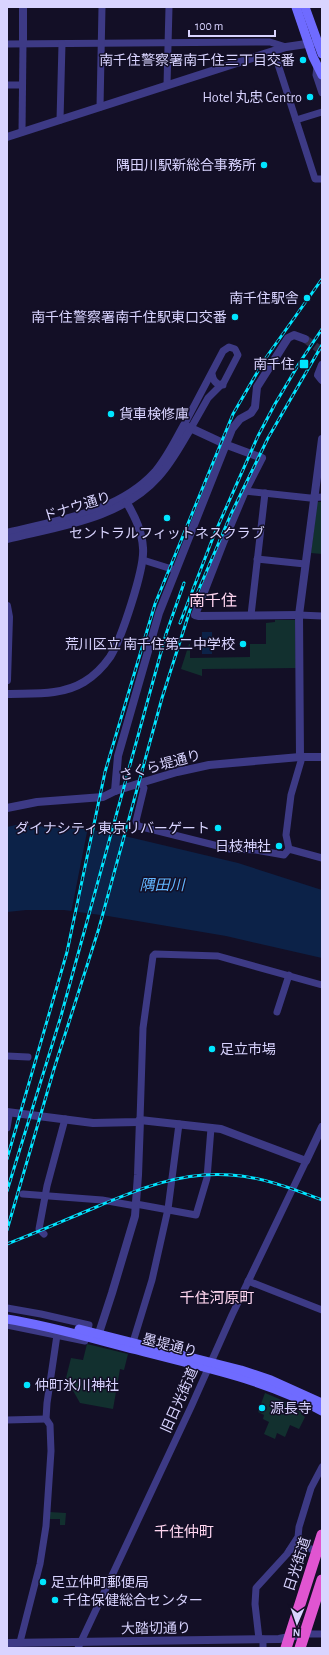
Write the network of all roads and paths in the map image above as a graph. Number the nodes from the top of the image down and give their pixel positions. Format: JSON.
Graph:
{"nodes":[{"id":1,"x":23,"y":7,"type":"edge"},
{"id":2,"x":102,"y":7,"type":"edge"},
{"id":3,"x":169,"y":7,"type":"edge"},
{"id":4,"x":296,"y":7,"type":"edge"},
{"id":5,"x":305,"y":7,"type":"edge"},
{"id":6,"x":101,"y":43,"type":"junction"},
{"id":7,"x":168,"y":43,"type":"junction"},
{"id":8,"x":308,"y":43,"type":"junction"},
{"id":9,"x":320,"y":43,"type":"edge"},
{"id":10,"x":7,"y":44,"type":"edge"},
{"id":11,"x":23,"y":44,"type":"junction"},
{"id":12,"x":62,"y":44,"type":"junction"},
{"id":13,"x":286,"y":47,"type":"junction"},
{"id":14,"x":274,"y":52,"type":"junction"},
{"id":15,"x":322,"y":54,"type":"edge"},
{"id":16,"x":320,"y":66,"type":"edge"},
{"id":17,"x":322,"y":76,"type":"edge"},
{"id":18,"x":7,"y":85,"type":"edge"},
{"id":19,"x":167,"y":85,"type":"junction"},
{"id":20,"x":22,"y":86,"type":"junction"},
{"id":21,"x":322,"y":93,"type":"edge"},
{"id":22,"x":100,"y":107,"type":"junction"},
{"id":23,"x":322,"y":112,"type":"edge"},
{"id":24,"x":60,"y":120,"type":"junction"},
{"id":25,"x":296,"y":120,"type":"junction"},
{"id":26,"x":22,"y":132,"type":"junction"},
{"id":27,"x":7,"y":136,"type":"edge"},
{"id":28,"x":322,"y":179,"type":"edge"},
{"id":29,"x":306,"y":340,"type":"tunnel mouth"},
{"id":30,"x":322,"y":365,"type":"edge"},
{"id":31,"x":212,"y":374,"type":"junction"},
{"id":32,"x":322,"y":380,"type":"edge"},
{"id":33,"x":223,"y":385,"type":"junction"},
{"id":34,"x":188,"y":426,"type":"junction"},
{"id":35,"x":322,"y":443,"type":"edge"},
{"id":36,"x":227,"y":445,"type":"junction"},
{"id":37,"x":245,"y":491,"type":"junction"},
{"id":38,"x":265,"y":493,"type":"junction"},
{"id":39,"x":322,"y":497,"type":"edge"},
{"id":40,"x":313,"y":498,"type":"junction"},
{"id":41,"x":127,"y":502,"type":"junction"},
{"id":42,"x":7,"y":533,"type":"edge"},
{"id":43,"x":7,"y":539,"type":"edge"},
{"id":44,"x":257,"y":559,"type":"junction"},
{"id":45,"x":143,"y":560,"type":"junction"},
{"id":46,"x":305,"y":564,"type":"junction"},
{"id":47,"x":175,"y":570,"type":"junction"},
{"id":48,"x":7,"y":606,"type":"edge"},
{"id":49,"x":251,"y":615,"type":"junction"},
{"id":50,"x":299,"y":615,"type":"junction"},
{"id":51,"x":322,"y":616,"type":"edge"},
{"id":52,"x":7,"y":680,"type":"edge"},
{"id":53,"x":7,"y":694,"type":"edge"},
{"id":54,"x":300,"y":757,"type":"junction"},
{"id":55,"x":322,"y":757,"type":"edge"},
{"id":56,"x":141,"y":783,"type":"junction"},
{"id":57,"x":115,"y":791,"type":"junction"},
{"id":58,"x":7,"y":808,"type":"edge"},
{"id":59,"x":289,"y":849,"type":"junction"},
{"id":60,"x":322,"y":858,"type":"edge"},
{"id":61,"x":289,"y":976,"type":"junction"},
{"id":62,"x":322,"y":985,"type":"edge"},
{"id":63,"x":277,"y":1012,"type":"dead end"},
{"id":64,"x":7,"y":1056,"type":"edge"},
{"id":65,"x":28,"y":1058,"type":"dead end"},
{"id":66,"x":8,"y":1114,"type":"edge"},
{"id":67,"x":65,"y":1119,"type":"junction"},
{"id":68,"x":140,"y":1120,"type":"junction"},
{"id":69,"x":179,"y":1124,"type":"junction"},
{"id":70,"x":322,"y":1127,"type":"edge"},
{"id":71,"x":7,"y":1128,"type":"edge"},
{"id":72,"x":211,"y":1128,"type":"junction"},
{"id":73,"x":306,"y":1161,"type":"junction"},
{"id":74,"x":23,"y":1194,"type":"dead end"},
{"id":75,"x":45,"y":1195,"type":"junction"},
{"id":76,"x":136,"y":1205,"type":"junction"},
{"id":77,"x":168,"y":1209,"type":"junction"},
{"id":78,"x":44,"y":1234,"type":"dead end"},
{"id":79,"x":248,"y":1281,"type":"junction"},
{"id":80,"x":7,"y":1308,"type":"edge"},
{"id":81,"x":322,"y":1310,"type":"edge"},
{"id":82,"x":7,"y":1313,"type":"edge"},
{"id":83,"x":7,"y":1319,"type":"edge"},
{"id":84,"x":7,"y":1325,"type":"edge"},
{"id":85,"x":87,"y":1334,"type":"junction"},
{"id":86,"x":57,"y":1335,"type":"junction"},
{"id":87,"x":98,"y":1337,"type":"junction"},
{"id":88,"x":133,"y":1342,"type":"junction"},
{"id":89,"x":209,"y":1366,"type":"junction"},
{"id":90,"x":322,"y":1403,"type":"edge"},
{"id":91,"x":322,"y":1411,"type":"edge"},
{"id":92,"x":46,"y":1419,"type":"junction"},
{"id":93,"x":7,"y":1420,"type":"edge"},
{"id":94,"x":322,"y":1467,"type":"edge"},
{"id":95,"x":322,"y":1535,"type":"edge"},
{"id":96,"x":298,"y":1537,"type":"junction"},
{"id":97,"x":300,"y":1547,"type":"junction"},
{"id":98,"x":290,"y":1550,"type":"junction"},
{"id":99,"x":317,"y":1550,"type":"junction"},
{"id":100,"x":322,"y":1580,"type":"edge"},
{"id":101,"x":305,"y":1634,"type":"junction"},
{"id":102,"x":322,"y":1634,"type":"edge"},
{"id":103,"x":261,"y":1639,"type":"junction"},
{"id":104,"x":20,"y":1642,"type":"junction"},
{"id":105,"x":7,"y":1643,"type":"edge"},
{"id":106,"x":288,"y":1643,"type":"edge"},
{"id":107,"x":173,"y":1644,"type":"edge"},
{"id":108,"x":80,"y":1645,"type":"edge"},
{"id":109,"x":263,"y":1648,"type":"edge"},
{"id":110,"x":300,"y":1648,"type":"edge"}],
"edges":[{"from":1,"to":11,"type":"street"},
{"from":2,"to":6,"type":"street"},
{"from":3,"to":7,"type":"street"},
{"from":4,"to":8,"type":"main road"},
{"from":5,"to":9,"type":"main road"},
{"from":6,"to":7,"type":"street"},
{"from":6,"to":12,"type":"street"},
{"from":6,"to":22,"type":"street"},
{"from":7,"to":13,"type":"street"},
{"from":7,"to":19,"type":"street"},
{"from":8,"to":9,"type":"street"},
{"from":8,"to":13,"type":"street"},
{"from":8,"to":16,"type":"main road"},
{"from":9,"to":15,"type":"main road"},
{"from":10,"to":11,"type":"street"},
{"from":11,"to":12,"type":"street"},
{"from":11,"to":20,"type":"street"},
{"from":12,"to":24,"type":"street"},
{"from":13,"to":14,"type":"street"},
{"from":14,"to":19,"type":"street"},
{"from":14,"to":25,"type":"street"},
{"from":16,"to":17,"type":"main road"},
{"from":16,"to":21,"type":"street"},
{"from":18,"to":20,"type":"street"},
{"from":19,"to":22,"type":"street"},
{"from":20,"to":26,"type":"street"},
{"from":22,"to":24,"type":"street"},
{"from":23,"to":25,"type":"street"},
{"from":24,"to":26,"type":"street"},
{"from":25,"to":28,"type":"street"},
{"from":26,"to":27,"type":"street"},
{"from":29,"to":36,"type":"street"},
{"from":30,"to":32,"type":"street"},
{"from":31,"to":33,"type":"street"},
{"from":31,"to":33,"type":"street"},
{"from":31,"to":34,"type":"street"},
{"from":33,"to":34,"type":"street"},
{"from":34,"to":36,"type":"street"},
{"from":34,"to":41,"type":"street","name":"ドナウ通り"},
{"from":34,"to":42,"type":"street","name":"ドナウ通り"},
{"from":35,"to":40,"type":"street"},
{"from":36,"to":37,"type":"street"},
{"from":36,"to":47,"type":"street"},
{"from":37,"to":38,"type":"street"},
{"from":37,"to":49,"type":"street"},
{"from":38,"to":40,"type":"street"},
{"from":38,"to":44,"type":"street"},
{"from":39,"to":40,"type":"street"},
{"from":40,"to":46,"type":"street"},
{"from":41,"to":43,"type":"street","name":"ドナウ通り"},
{"from":41,"to":45,"type":"street"},
{"from":44,"to":46,"type":"street"},
{"from":44,"to":49,"type":"street"},
{"from":45,"to":47,"type":"street"},
{"from":45,"to":53,"type":"street"},
{"from":46,"to":50,"type":"street"},
{"from":47,"to":57,"type":"street"},
{"from":48,"to":52,"type":"street"},
{"from":49,"to":50,"type":"street"},
{"from":50,"to":51,"type":"street"},
{"from":50,"to":54,"type":"street"},
{"from":54,"to":55,"type":"street","name":"さくら堤通り"},
{"from":54,"to":56,"type":"street","name":"さくら堤通り"},
{"from":54,"to":59,"type":"street"},
{"from":56,"to":57,"type":"street","name":"さくら堤通り"},
{"from":56,"to":59,"type":"street"},
{"from":57,"to":58,"type":"street","name":"さくら堤通り"},
{"from":59,"to":60,"type":"street"},
{"from":61,"to":62,"type":"street"},
{"from":61,"to":63,"type":"street"},
{"from":61,"to":68,"type":"street"},
{"from":64,"to":65,"type":"street"},
{"from":66,"to":67,"type":"street"},
{"from":66,"to":71,"type":"street"},
{"from":67,"to":68,"type":"street"},
{"from":67,"to":75,"type":"street"},
{"from":68,"to":69,"type":"street"},
{"from":68,"to":76,"type":"street"},
{"from":69,"to":72,"type":"street"},
{"from":69,"to":77,"type":"street"},
{"from":70,"to":73,"type":"street","name":"旧日光街道"},
{"from":72,"to":73,"type":"street"},
{"from":72,"to":77,"type":"street"},
{"from":73,"to":79,"type":"street","name":"旧日光街道"},
{"from":74,"to":75,"type":"street"},
{"from":75,"to":76,"type":"street"},
{"from":75,"to":78,"type":"street"},
{"from":76,"to":77,"type":"street"},
{"from":76,"to":87,"type":"street"},
{"from":77,"to":88,"type":"street"},
{"from":79,"to":81,"type":"street"},
{"from":79,"to":89,"type":"street","name":"旧日光街道"},
{"from":80,"to":85,"type":"street"},
{"from":82,"to":85,"type":"main road","name":"墨堤通り"},
{"from":83,"to":85,"type":"main road","name":"墨堤通り"},
{"from":84,"to":86,"type":"street"},
{"from":85,"to":86,"type":"street"},
{"from":85,"to":87,"type":"main road","name":"墨堤通り"},
{"from":86,"to":92,"type":"street"},
{"from":87,"to":88,"type":"main road","name":"墨堤通り"},
{"from":87,"to":89,"type":"main road","name":"墨堤通り"},
{"from":88,"to":89,"type":"main road","name":"墨堤通り"},
{"from":89,"to":90,"type":"main road","name":"墨堤通り"},
{"from":89,"to":91,"type":"main road","name":"墨堤通り"},
{"from":89,"to":108,"type":"street","name":"旧日光街道"},
{"from":92,"to":93,"type":"street"},
{"from":92,"to":104,"type":"street"},
{"from":94,"to":96,"type":"street"},
{"from":95,"to":99,"type":"highway","name":"日光街道"},
{"from":96,"to":97,"type":"street"},
{"from":96,"to":98,"type":"street"},
{"from":97,"to":98,"type":"street"},
{"from":97,"to":99,"type":"street"},
{"from":98,"to":103,"type":"street"},
{"from":99,"to":106,"type":"highway","name":"日光街道"},
{"from":100,"to":101,"type":"highway","name":"日光街道"},
{"from":101,"to":102,"type":"street"},
{"from":101,"to":106,"type":"street","name":"大踏切通り"},
{"from":101,"to":110,"type":"highway","name":"日光街道"},
{"from":103,"to":106,"type":"street","name":"大踏切通り"},
{"from":103,"to":107,"type":"street","name":"大踏切通り"},
{"from":103,"to":109,"type":"street"},
{"from":104,"to":105,"type":"street","name":"大踏切通り"},
{"from":104,"to":108,"type":"street","name":"大踏切通り"},
{"from":107,"to":108,"type":"street","name":"大踏切通り"}]}
